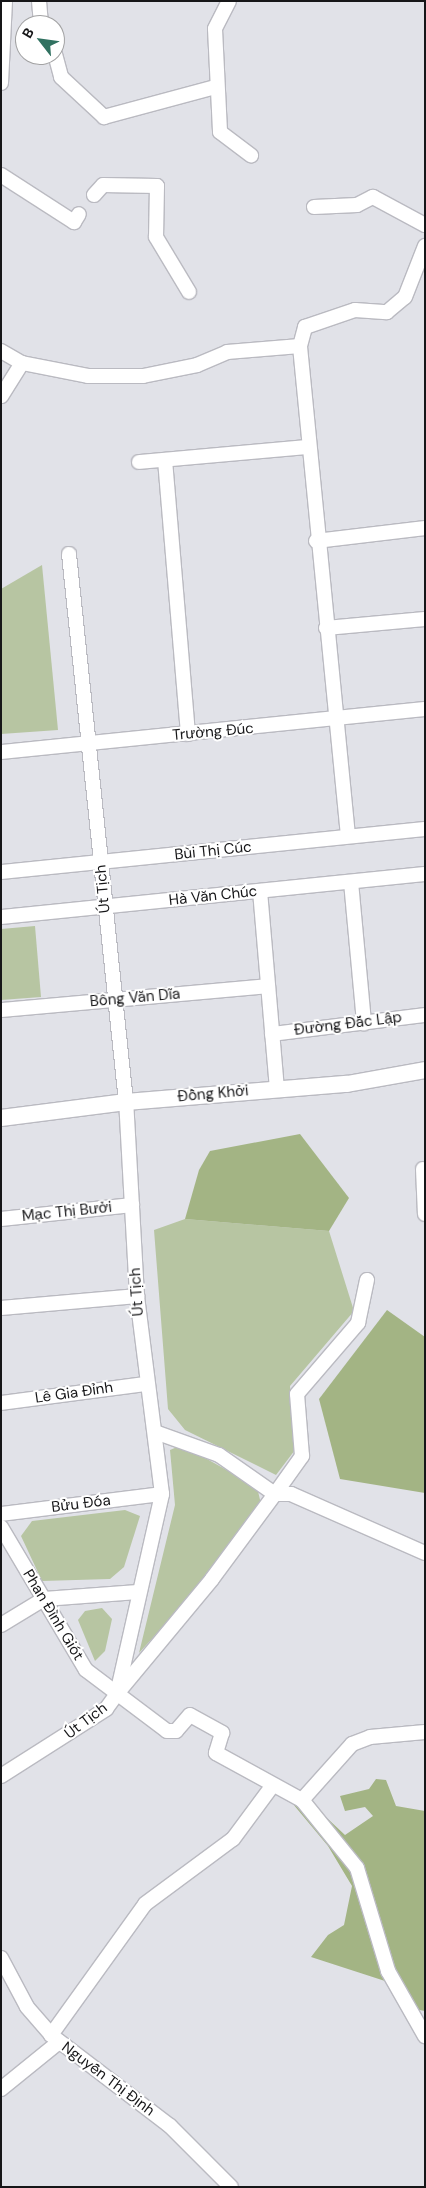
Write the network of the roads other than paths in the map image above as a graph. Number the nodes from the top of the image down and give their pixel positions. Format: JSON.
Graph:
{"nodes":[{"id":1,"x":5,"y":1,"type":"edge"},
{"id":2,"x":39,"y":1,"type":"edge"},
{"id":3,"x":229,"y":1,"type":"edge"},
{"id":4,"x":40,"y":15,"type":"edge"},
{"id":5,"x":58,"y":65,"type":"edge"},
{"id":6,"x":1,"y":83,"type":"edge"},
{"id":7,"x":214,"y":87,"type":"junction"},
{"id":8,"x":251,"y":155,"type":"dead end"},
{"id":9,"x":1,"y":176,"type":"edge"},
{"id":10,"x":94,"y":194,"type":"dead end"},
{"id":11,"x":314,"y":207,"type":"dead end"},
{"id":12,"x":79,"y":214,"type":"dead end"},
{"id":13,"x":425,"y":225,"type":"edge"},
{"id":14,"x":425,"y":246,"type":"edge"},
{"id":15,"x":189,"y":292,"type":"dead end"},
{"id":16,"x":300,"y":346,"type":"junction"},
{"id":17,"x":1,"y":351,"type":"edge"},
{"id":18,"x":22,"y":363,"type":"junction"},
{"id":19,"x":1,"y":396,"type":"edge"},
{"id":20,"x":308,"y":447,"type":"junction"},
{"id":21,"x":165,"y":460,"type":"junction"},
{"id":22,"x":139,"y":462,"type":"dead end"},
{"id":23,"x":425,"y":528,"type":"edge"},
{"id":24,"x":316,"y":541,"type":"junction"},
{"id":25,"x":69,"y":554,"type":"dead end"},
{"id":26,"x":425,"y":619,"type":"edge"},
{"id":27,"x":326,"y":628,"type":"junction"},
{"id":28,"x":425,"y":709,"type":"edge"},
{"id":29,"x":335,"y":720,"type":"junction"},
{"id":30,"x":188,"y":734,"type":"junction"},
{"id":31,"x":88,"y":743,"type":"junction"},
{"id":32,"x":1,"y":752,"type":"edge"},
{"id":33,"x":425,"y":829,"type":"edge"},
{"id":34,"x":348,"y":836,"type":"junction"},
{"id":35,"x":101,"y":863,"type":"junction"},
{"id":36,"x":1,"y":872,"type":"edge"},
{"id":37,"x":425,"y":874,"type":"edge"},
{"id":38,"x":351,"y":882,"type":"junction"},
{"id":39,"x":260,"y":891,"type":"junction"},
{"id":40,"x":104,"y":907,"type":"junction"},
{"id":41,"x":1,"y":917,"type":"edge"},
{"id":42,"x":268,"y":986,"type":"junction"},
{"id":43,"x":114,"y":1000,"type":"junction"},
{"id":44,"x":1,"y":1010,"type":"edge"},
{"id":45,"x":425,"y":1015,"type":"edge"},
{"id":46,"x":364,"y":1023,"type":"junction"},
{"id":47,"x":272,"y":1034,"type":"junction"},
{"id":48,"x":425,"y":1070,"type":"edge"},
{"id":49,"x":277,"y":1089,"type":"junction"},
{"id":50,"x":126,"y":1102,"type":"junction"},
{"id":51,"x":1,"y":1118,"type":"edge"},
{"id":52,"x":423,"y":1169,"type":"dead end"},
{"id":53,"x":132,"y":1205,"type":"junction"},
{"id":54,"x":425,"y":1214,"type":"edge"},
{"id":55,"x":1,"y":1219,"type":"edge"},
{"id":56,"x":367,"y":1280,"type":"dead end"},
{"id":57,"x":137,"y":1296,"type":"junction"},
{"id":58,"x":1,"y":1308,"type":"edge"},
{"id":59,"x":146,"y":1384,"type":"junction"},
{"id":60,"x":1,"y":1403,"type":"edge"},
{"id":61,"x":155,"y":1432,"type":"junction"},
{"id":62,"x":162,"y":1494,"type":"junction"},
{"id":63,"x":275,"y":1494,"type":"junction"},
{"id":64,"x":1,"y":1514,"type":"edge"},
{"id":65,"x":1,"y":1527,"type":"edge"},
{"id":66,"x":425,"y":1553,"type":"edge"},
{"id":67,"x":138,"y":1592,"type":"junction"},
{"id":68,"x":44,"y":1600,"type":"junction"},
{"id":69,"x":1,"y":1625,"type":"edge"},
{"id":70,"x":117,"y":1694,"type":"junction"},
{"id":71,"x":425,"y":1732,"type":"edge"},
{"id":72,"x":1,"y":1776,"type":"edge"},
{"id":73,"x":273,"y":1785,"type":"junction"},
{"id":74,"x":302,"y":1800,"type":"junction"},
{"id":75,"x":1,"y":1958,"type":"edge"},
{"id":76,"x":425,"y":2036,"type":"edge"},
{"id":77,"x":55,"y":2038,"type":"junction"},
{"id":78,"x":1,"y":2089,"type":"edge"},
{"id":79,"x":231,"y":2187,"type":"edge"}],
"edges":[{"from":1,"to":6,"type":"street"},
{"from":2,"to":4,"type":"street"},
{"from":3,"to":7,"type":"street"},
{"from":5,"to":7,"type":"street"},
{"from":7,"to":8,"type":"street"},
{"from":9,"to":12,"type":"street"},
{"from":10,"to":15,"type":"street"},
{"from":11,"to":13,"type":"street"},
{"from":14,"to":16,"type":"street"},
{"from":16,"to":18,"type":"street"},
{"from":16,"to":20,"type":"street"},
{"from":17,"to":18,"type":"street"},
{"from":18,"to":19,"type":"street"},
{"from":20,"to":21,"type":"street"},
{"from":20,"to":24,"type":"street"},
{"from":21,"to":22,"type":"street"},
{"from":21,"to":30,"type":"street"},
{"from":23,"to":24,"type":"street"},
{"from":24,"to":27,"type":"street"},
{"from":25,"to":31,"type":"street","name":"Út Tịch"},
{"from":26,"to":27,"type":"street"},
{"from":27,"to":29,"type":"street"},
{"from":28,"to":29,"type":"street","name":"Trường Đúc"},
{"from":29,"to":30,"type":"street","name":"Trường Đúc"},
{"from":29,"to":34,"type":"street"},
{"from":30,"to":31,"type":"street","name":"Trường Đúc"},
{"from":31,"to":32,"type":"street","name":"Trường Đúc"},
{"from":31,"to":35,"type":"street","name":"Út Tịch"},
{"from":33,"to":34,"type":"street","name":"Bùi Thị Cúc"},
{"from":34,"to":35,"type":"street","name":"Bùi Thị Cúc"},
{"from":35,"to":36,"type":"street","name":"Bùi Thị Cúc"},
{"from":35,"to":40,"type":"street","name":"Út Tịch"},
{"from":37,"to":38,"type":"street","name":"Hà Văn Chúc"},
{"from":38,"to":39,"type":"street","name":"Hà Văn Chúc"},
{"from":38,"to":46,"type":"street"},
{"from":39,"to":40,"type":"street","name":"Hà Văn Chúc"},
{"from":39,"to":42,"type":"street","name":"Đường Đắc Lập"},
{"from":40,"to":41,"type":"street","name":"Hà Văn Chúc"},
{"from":40,"to":43,"type":"street","name":"Út Tịch"},
{"from":42,"to":43,"type":"street","name":"Bông Văn Dĩa"},
{"from":42,"to":47,"type":"street","name":"Đường Đắc Lập"},
{"from":43,"to":44,"type":"street","name":"Bông Văn Dĩa"},
{"from":43,"to":50,"type":"street","name":"Út Tịch"},
{"from":45,"to":46,"type":"street","name":"Đường Đắc Lập"},
{"from":46,"to":47,"type":"street","name":"Đường Đắc Lập"},
{"from":47,"to":49,"type":"street","name":"Đường Đắc Lập"},
{"from":48,"to":49,"type":"street","name":"Đồng Khởi"},
{"from":49,"to":50,"type":"street","name":"Đồng Khởi"},
{"from":50,"to":51,"type":"street","name":"Đồng Khởi"},
{"from":50,"to":53,"type":"street","name":"Út Tịch"},
{"from":52,"to":54,"type":"street"},
{"from":53,"to":55,"type":"street","name":"Mạc Thị Bưởi"},
{"from":53,"to":57,"type":"street","name":"Út Tịch"},
{"from":56,"to":63,"type":"street"},
{"from":57,"to":58,"type":"street"},
{"from":57,"to":59,"type":"street","name":"Út Tịch"},
{"from":59,"to":60,"type":"street","name":"Lê Gia Đỉnh"},
{"from":59,"to":61,"type":"street","name":"Út Tịch"},
{"from":61,"to":62,"type":"street","name":"Út Tịch"},
{"from":61,"to":63,"type":"street"},
{"from":62,"to":64,"type":"street","name":"Bửu Đóa"},
{"from":62,"to":67,"type":"street","name":"Út Tịch"},
{"from":63,"to":66,"type":"street"},
{"from":63,"to":70,"type":"street"},
{"from":65,"to":68,"type":"street","name":"Phan Đình Giót"},
{"from":67,"to":68,"type":"street"},
{"from":67,"to":70,"type":"street","name":"Út Tịch"},
{"from":68,"to":69,"type":"street"},
{"from":68,"to":70,"type":"street","name":"Phan Đình Giót"},
{"from":70,"to":72,"type":"street","name":"Út Tịch"},
{"from":70,"to":73,"type":"street","name":"Phan Đình Giót"},
{"from":71,"to":74,"type":"street"},
{"from":73,"to":74,"type":"street"},
{"from":73,"to":77,"type":"street"},
{"from":74,"to":76,"type":"street"},
{"from":75,"to":77,"type":"street","name":"Nguyễn Thị Định"},
{"from":77,"to":78,"type":"street"},
{"from":77,"to":79,"type":"street","name":"Nguyễn Thị Định"}]}
